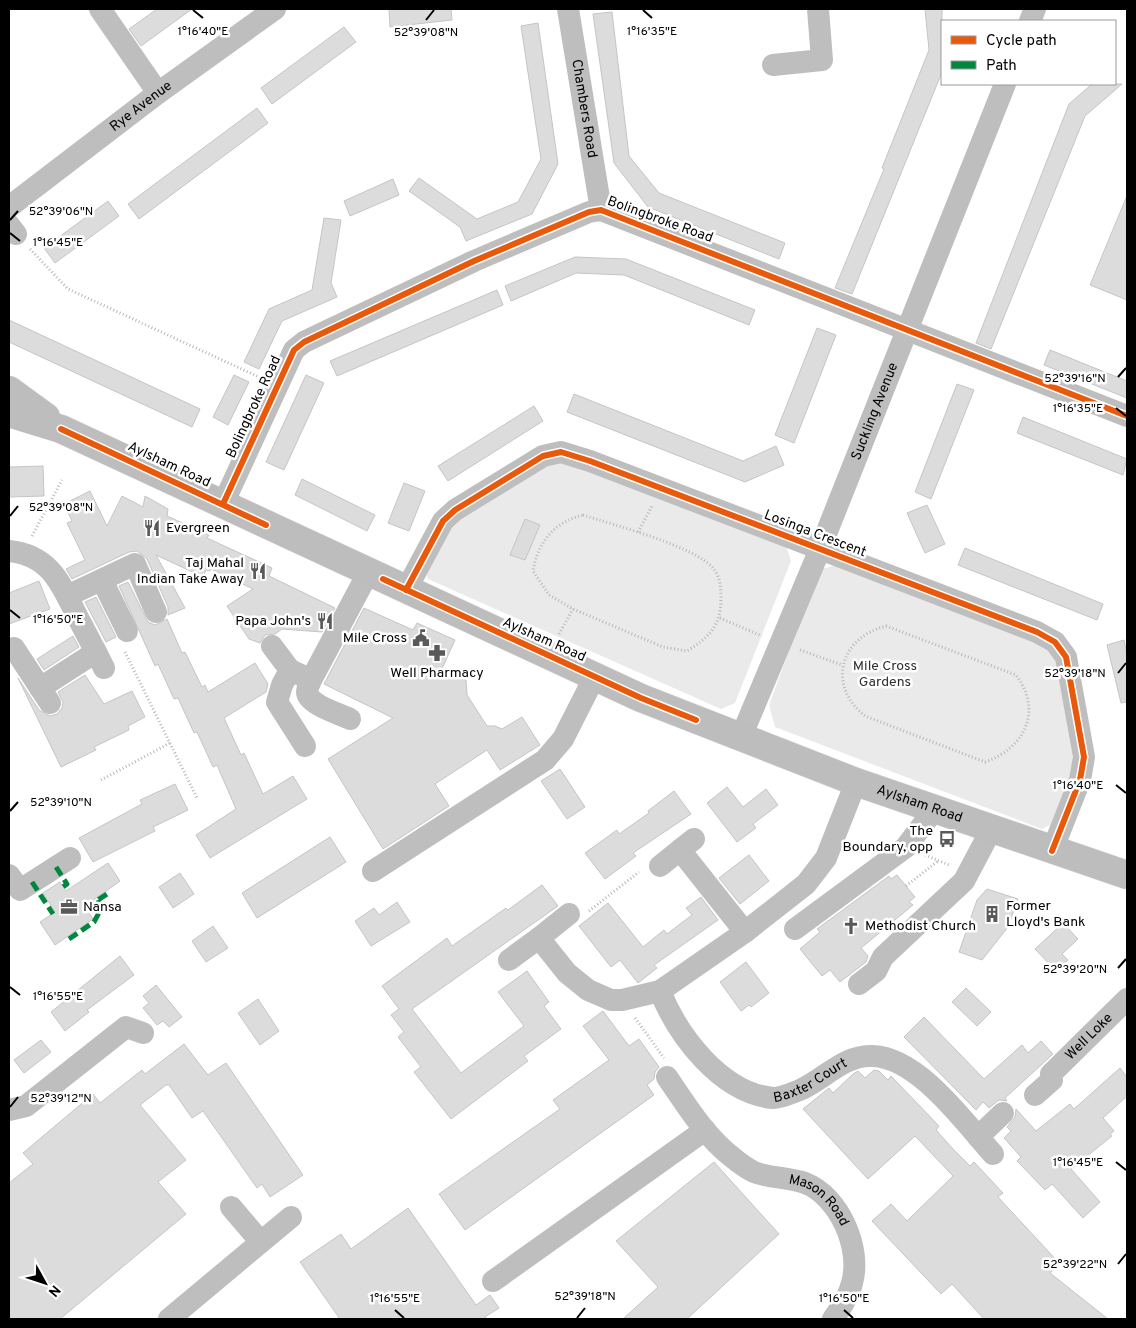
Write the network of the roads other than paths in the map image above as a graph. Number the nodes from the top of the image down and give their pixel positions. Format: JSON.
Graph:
{"nodes":[{"id":1,"x":100,"y":9,"type":"edge"},
{"id":2,"x":275,"y":9,"type":"edge"},
{"id":3,"x":568,"y":9,"type":"edge"},
{"id":4,"x":818,"y":9,"type":"edge"},
{"id":5,"x":773,"y":66,"type":"dead end"},
{"id":6,"x":1005,"y":85,"type":"edge"},
{"id":7,"x":158,"y":93,"type":"junction"},
{"id":8,"x":9,"y":207,"type":"edge"},
{"id":9,"x":601,"y":210,"type":"junction"},
{"id":10,"x":907,"y":330,"type":"junction"},
{"id":11,"x":9,"y":390,"type":"edge"},
{"id":12,"x":9,"y":413,"type":"edge"},
{"id":13,"x":1127,"y":416,"type":"edge"},
{"id":14,"x":61,"y":428,"type":"junction"},
{"id":15,"x":223,"y":504,"type":"junction"},
{"id":16,"x":820,"y":549,"type":"junction"},
{"id":17,"x":16,"y":552,"type":"edge"},
{"id":18,"x":368,"y":573,"type":"junction"},
{"id":19,"x":102,"y":580,"type":"junction"},
{"id":20,"x":406,"y":590,"type":"junction"},
{"id":21,"x":67,"y":596,"type":"junction"},
{"id":22,"x":156,"y":612,"type":"dead end"},
{"id":23,"x":125,"y":639,"type":"road end"},
{"id":24,"x":272,"y":646,"type":"dead end"},
{"id":25,"x":14,"y":648,"type":"dead end"},
{"id":26,"x":290,"y":670,"type":"junction"},
{"id":27,"x":595,"y":676,"type":"junction"},
{"id":28,"x":311,"y":680,"type":"junction"},
{"id":29,"x":350,"y":719,"type":"dead end"},
{"id":30,"x":741,"y":736,"type":"junction"},
{"id":31,"x":305,"y":746,"type":"dead end"},
{"id":32,"x":856,"y":782,"type":"junction"},
{"id":33,"x":934,"y":810,"type":"junction"},
{"id":34,"x":991,"y":830,"type":"junction"},
{"id":35,"x":1052,"y":851,"type":"junction"},
{"id":36,"x":70,"y":858,"type":"dead end"},
{"id":37,"x":660,"y":866,"type":"road end"},
{"id":38,"x":373,"y":871,"type":"dead end"},
{"id":39,"x":9,"y":875,"type":"edge"},
{"id":40,"x":1127,"y":875,"type":"edge"},
{"id":41,"x":569,"y":914,"type":"road end"},
{"id":42,"x":795,"y":929,"type":"dead end"},
{"id":43,"x":745,"y":932,"type":"junction"},
{"id":44,"x":539,"y":938,"type":"junction"},
{"id":45,"x":509,"y":960,"type":"dead end"},
{"id":46,"x":859,"y":984,"type":"dead end"},
{"id":47,"x":660,"y":991,"type":"junction"},
{"id":48,"x":1127,"y":999,"type":"edge"},
{"id":49,"x":131,"y":1023,"type":"dead end"},
{"id":50,"x":666,"y":1077,"type":"road end"},
{"id":51,"x":1035,"y":1095,"type":"dead end"},
{"id":52,"x":9,"y":1110,"type":"edge"},
{"id":53,"x":1003,"y":1113,"type":"dead end"},
{"id":54,"x":705,"y":1130,"type":"junction"},
{"id":55,"x":978,"y":1137,"type":"junction"},
{"id":56,"x":993,"y":1154,"type":"dead end"},
{"id":57,"x":231,"y":1207,"type":"dead end"},
{"id":58,"x":291,"y":1217,"type":"dead end"},
{"id":59,"x":260,"y":1241,"type":"junction"},
{"id":60,"x":493,"y":1281,"type":"dead end"},
{"id":61,"x":169,"y":1319,"type":"edge"},
{"id":62,"x":833,"y":1319,"type":"edge"}],
"edges":[{"from":1,"to":7,"type":"street"},
{"from":2,"to":7,"type":"street","name":"Rye Avenue"},
{"from":3,"to":9,"type":"street","name":"Chambers Road"},
{"from":4,"to":5,"type":"street"},
{"from":6,"to":10,"type":"street","name":"Suckling Avenue"},
{"from":7,"to":8,"type":"street","name":"Rye Avenue"},
{"from":9,"to":10,"type":"street","name":"Bolingbroke Road"},
{"from":9,"to":15,"type":"street","name":"Bolingbroke Road"},
{"from":10,"to":13,"type":"street","name":"Bolingbroke Road"},
{"from":10,"to":16,"type":"street","name":"Suckling Avenue"},
{"from":11,"to":14,"type":"main road","name":"Aylsham Road"},
{"from":12,"to":14,"type":"main road","name":"Aylsham Road"},
{"from":14,"to":15,"type":"main road","name":"Aylsham Road"},
{"from":15,"to":18,"type":"main road","name":"Aylsham Road"},
{"from":16,"to":20,"type":"street","name":"Losinga Crescent"},
{"from":16,"to":30,"type":"street","name":"Suckling Avenue"},
{"from":16,"to":35,"type":"street","name":"Losinga Crescent"},
{"from":17,"to":21,"type":"street"},
{"from":18,"to":20,"type":"main road","name":"Aylsham Road"},
{"from":18,"to":28,"type":"street"},
{"from":19,"to":21,"type":"street"},
{"from":19,"to":22,"type":"street"},
{"from":19,"to":23,"type":"street"},
{"from":20,"to":27,"type":"main road","name":"Aylsham Road"},
{"from":21,"to":25,"type":"street"},
{"from":24,"to":26,"type":"street"},
{"from":26,"to":28,"type":"street"},
{"from":26,"to":31,"type":"street"},
{"from":27,"to":30,"type":"main road","name":"Aylsham Road"},
{"from":27,"to":38,"type":"street"},
{"from":28,"to":29,"type":"street"},
{"from":30,"to":32,"type":"main road","name":"Aylsham Road"},
{"from":32,"to":33,"type":"main road","name":"Aylsham Road"},
{"from":32,"to":43,"type":"street"},
{"from":33,"to":34,"type":"main road","name":"Aylsham Road"},
{"from":33,"to":42,"type":"street"},
{"from":34,"to":35,"type":"main road","name":"Aylsham Road"},
{"from":34,"to":46,"type":"street"},
{"from":35,"to":40,"type":"main road","name":"Aylsham Road"},
{"from":36,"to":39,"type":"street"},
{"from":37,"to":43,"type":"street"},
{"from":41,"to":44,"type":"street"},
{"from":43,"to":47,"type":"street"},
{"from":44,"to":45,"type":"street"},
{"from":44,"to":47,"type":"street"},
{"from":47,"to":55,"type":"street","name":"Baxter Court"},
{"from":48,"to":51,"type":"street","name":"Well Loke"},
{"from":49,"to":52,"type":"street"},
{"from":50,"to":54,"type":"street","name":"Mason Road"},
{"from":53,"to":55,"type":"street"},
{"from":54,"to":60,"type":"street"},
{"from":54,"to":62,"type":"street","name":"Mason Road"},
{"from":55,"to":56,"type":"street","name":"Baxter Court"},
{"from":57,"to":59,"type":"street"},
{"from":58,"to":59,"type":"street"},
{"from":59,"to":61,"type":"street"}]}
